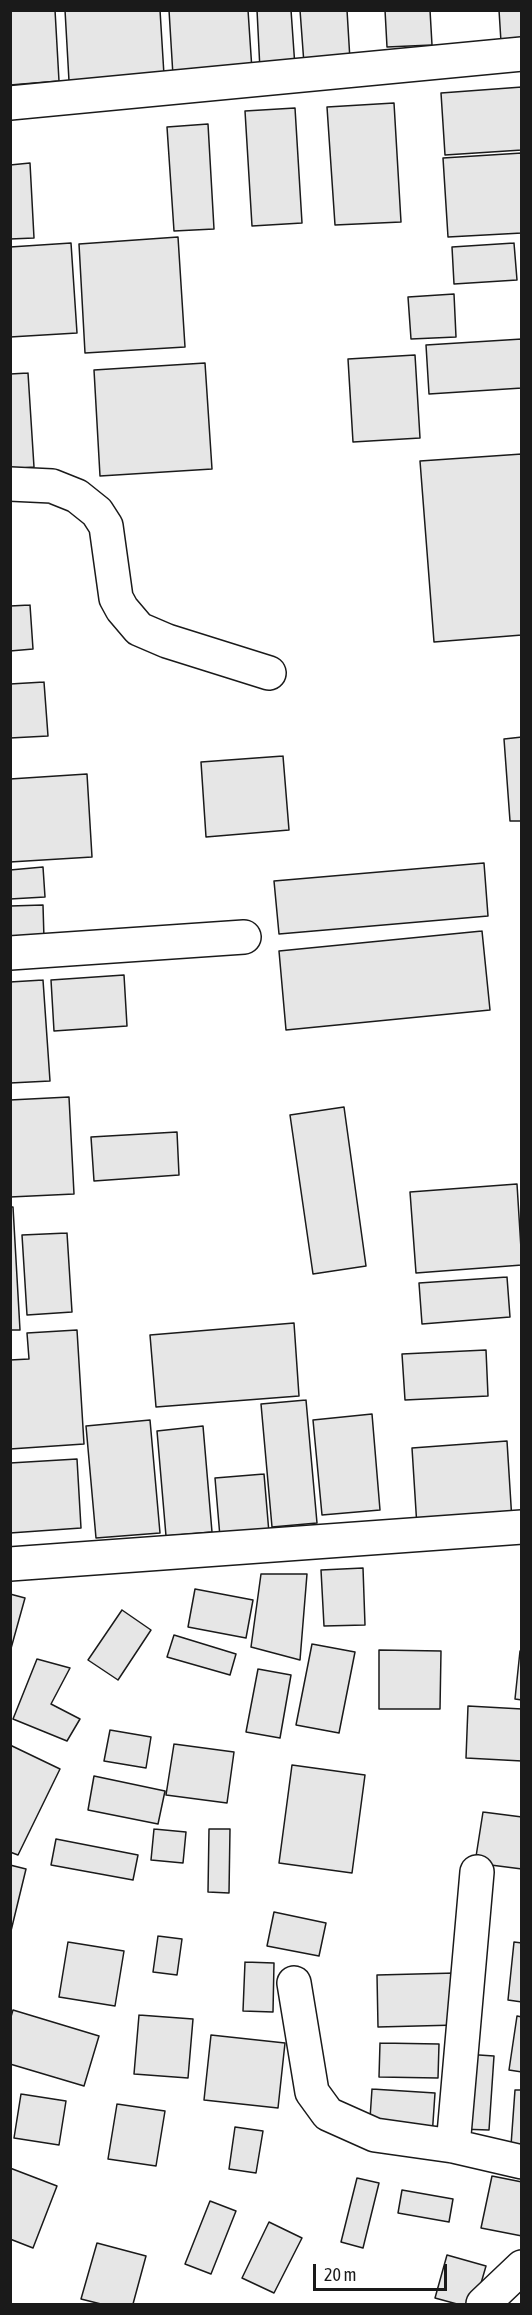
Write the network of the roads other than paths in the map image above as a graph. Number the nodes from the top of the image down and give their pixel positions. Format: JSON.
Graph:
{"nodes":[{"id":1,"x":522,"y":54,"type":"edge"},
{"id":2,"x":10,"y":103,"type":"edge"},
{"id":3,"x":10,"y":484,"type":"edge"},
{"id":4,"x":269,"y":673,"type":"dead end"},
{"id":5,"x":243,"y":937,"type":"dead end"},
{"id":6,"x":10,"y":953,"type":"edge"},
{"id":7,"x":522,"y":1527,"type":"edge"},
{"id":8,"x":10,"y":1564,"type":"edge"},
{"id":9,"x":477,"y":1872,"type":"dead end"},
{"id":10,"x":294,"y":1983,"type":"dead end"},
{"id":11,"x":453,"y":2146,"type":"junction"},
{"id":12,"x":522,"y":2162,"type":"edge"},
{"id":13,"x":522,"y":2267,"type":"edge"},
{"id":14,"x":483,"y":2304,"type":"edge"}],
"edges":[{"from":1,"to":2,"type":"street"},
{"from":3,"to":4,"type":"street"},
{"from":5,"to":6,"type":"street"},
{"from":7,"to":8,"type":"street"},
{"from":9,"to":11,"type":"street"},
{"from":10,"to":11,"type":"street"},
{"from":11,"to":12,"type":"street"},
{"from":13,"to":14,"type":"street"}]}
